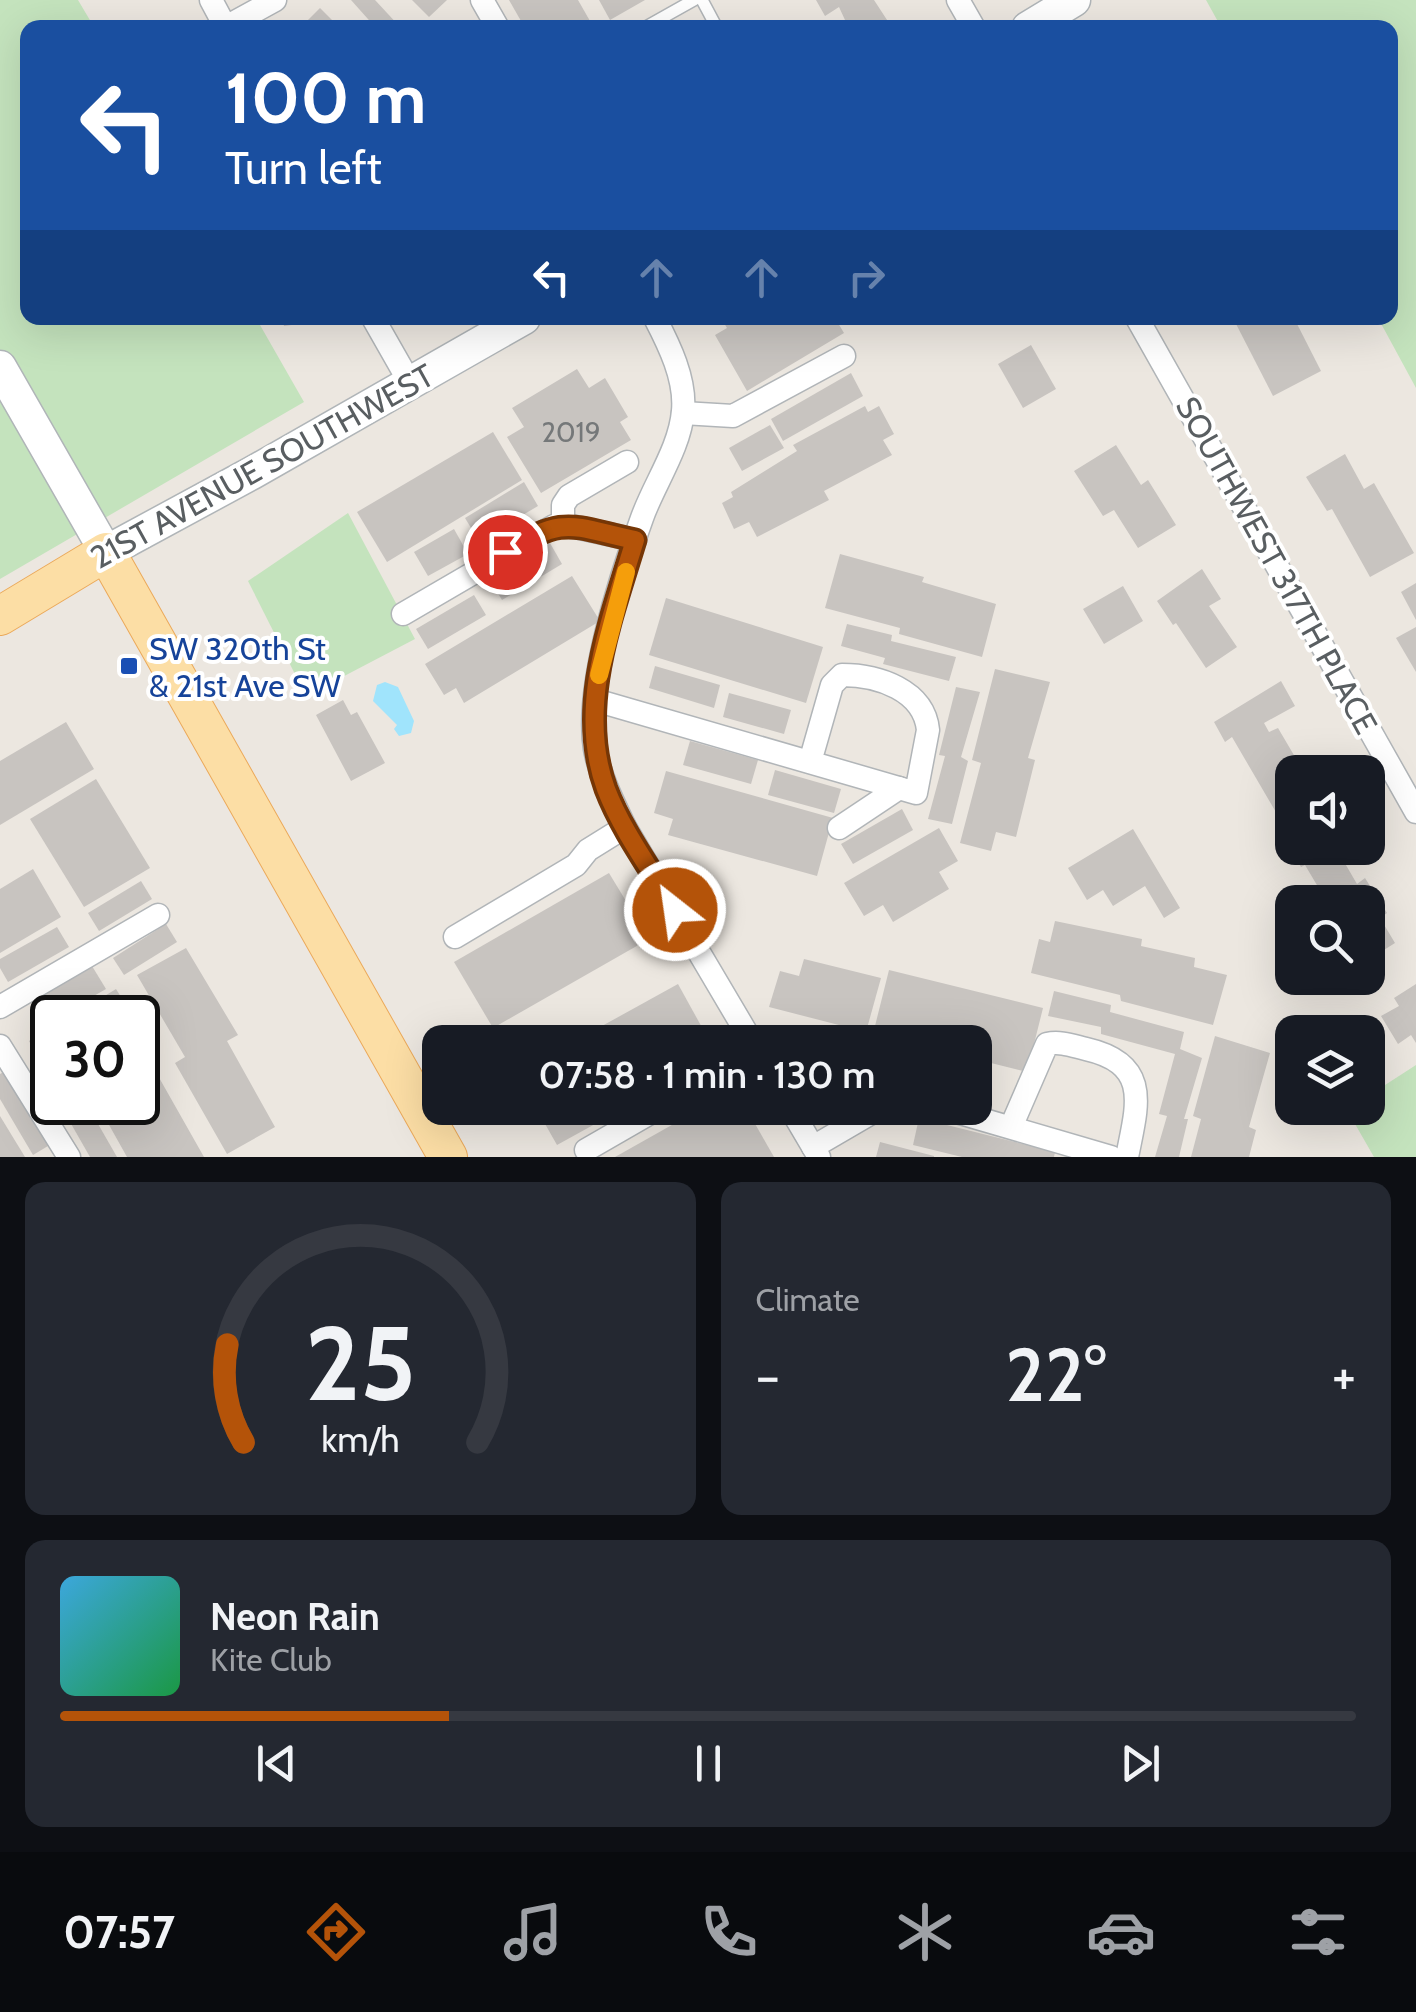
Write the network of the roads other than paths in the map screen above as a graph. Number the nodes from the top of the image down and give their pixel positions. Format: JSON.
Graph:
{"nodes":[{"id":1,"x":275,"y":0,"type":"edge"},
{"id":2,"x":694,"y":0,"type":"edge"},
{"id":3,"x":1074,"y":0,"type":"edge"},
{"id":4,"x":239,"y":20,"type":"edge"},
{"id":5,"x":658,"y":20,"type":"edge"},
{"id":6,"x":1041,"y":20,"type":"edge"},
{"id":7,"x":378,"y":325,"type":"edge"},
{"id":8,"x":512,"y":325,"type":"edge"},
{"id":9,"x":658,"y":325,"type":"edge"},
{"id":10,"x":1141,"y":325,"type":"edge"},
{"id":11,"x":844,"y":356,"type":"dead end"},
{"id":12,"x":0,"y":366,"type":"edge"},
{"id":13,"x":410,"y":383,"type":"junction"},
{"id":14,"x":683,"y":414,"type":"junction"},
{"id":15,"x":627,"y":462,"type":"dead end"},
{"id":16,"x":563,"y":525,"type":"junction"},
{"id":17,"x":635,"y":540,"type":"junction"},
{"id":18,"x":106,"y":552,"type":"junction"},
{"id":19,"x":403,"y":614,"type":"dead end"},
{"id":20,"x":0,"y":616,"type":"edge"},
{"id":21,"x":594,"y":700,"type":"junction"},
{"id":22,"x":810,"y":762,"type":"junction"},
{"id":23,"x":899,"y":788,"type":"junction"},
{"id":24,"x":1416,"y":812,"type":"edge"},
{"id":25,"x":626,"y":827,"type":"junction"},
{"id":26,"x":839,"y":828,"type":"dead end"},
{"id":27,"x":158,"y":915,"type":"dead end"},
{"id":28,"x":455,"y":937,"type":"dead end"},
{"id":29,"x":0,"y":1007,"type":"edge"},
{"id":30,"x":742,"y":1025,"type":"edge"},
{"id":31,"x":0,"y":1046,"type":"edge"},
{"id":32,"x":992,"y":1122,"type":"edge"},
{"id":33,"x":629,"y":1125,"type":"edge"},
{"id":34,"x":800,"y":1125,"type":"edge"},
{"id":35,"x":855,"y":1125,"type":"edge"},
{"id":36,"x":1011,"y":1128,"type":"junction"},
{"id":37,"x":586,"y":1150,"type":"dead end"},
{"id":38,"x":816,"y":1152,"type":"edge"},
{"id":39,"x":69,"y":1157,"type":"edge"},
{"id":40,"x":448,"y":1157,"type":"edge"},
{"id":41,"x":1108,"y":1157,"type":"edge"},
{"id":42,"x":1126,"y":1157,"type":"edge"}],
"edges":[{"from":1,"to":4,"type":"street"},
{"from":2,"to":5,"type":"lane"},
{"from":3,"to":6,"type":"main road"},
{"from":7,"to":13,"type":"street"},
{"from":8,"to":13,"type":"main road","name":"21ST AVENUE SOUTHWEST"},
{"from":9,"to":14,"type":"street"},
{"from":10,"to":24,"type":"street","name":"SOUTHWEST 317TH PLACE"},
{"from":11,"to":14,"type":"street"},
{"from":12,"to":18,"type":"main road"},
{"from":13,"to":18,"type":"main road","name":"21ST AVENUE SOUTHWEST"},
{"from":14,"to":17,"type":"street"},
{"from":15,"to":16,"type":"street"},
{"from":16,"to":17,"type":"street"},
{"from":16,"to":19,"type":"street"},
{"from":17,"to":21,"type":"street"},
{"from":18,"to":20,"type":"main road","name":"21ST AVENUE SOUTHWEST"},
{"from":18,"to":40,"type":"main road"},
{"from":21,"to":22,"type":"street"},
{"from":21,"to":25,"type":"street"},
{"from":22,"to":23,"type":"street"},
{"from":22,"to":23,"type":"street"},
{"from":23,"to":26,"type":"street"},
{"from":25,"to":28,"type":"street"},
{"from":25,"to":30,"type":"street"},
{"from":27,"to":29,"type":"street"},
{"from":31,"to":39,"type":"street"},
{"from":32,"to":36,"type":"street"},
{"from":33,"to":37,"type":"street"},
{"from":34,"to":38,"type":"street"},
{"from":35,"to":38,"type":"street"},
{"from":36,"to":41,"type":"street"},
{"from":36,"to":42,"type":"street"}]}
